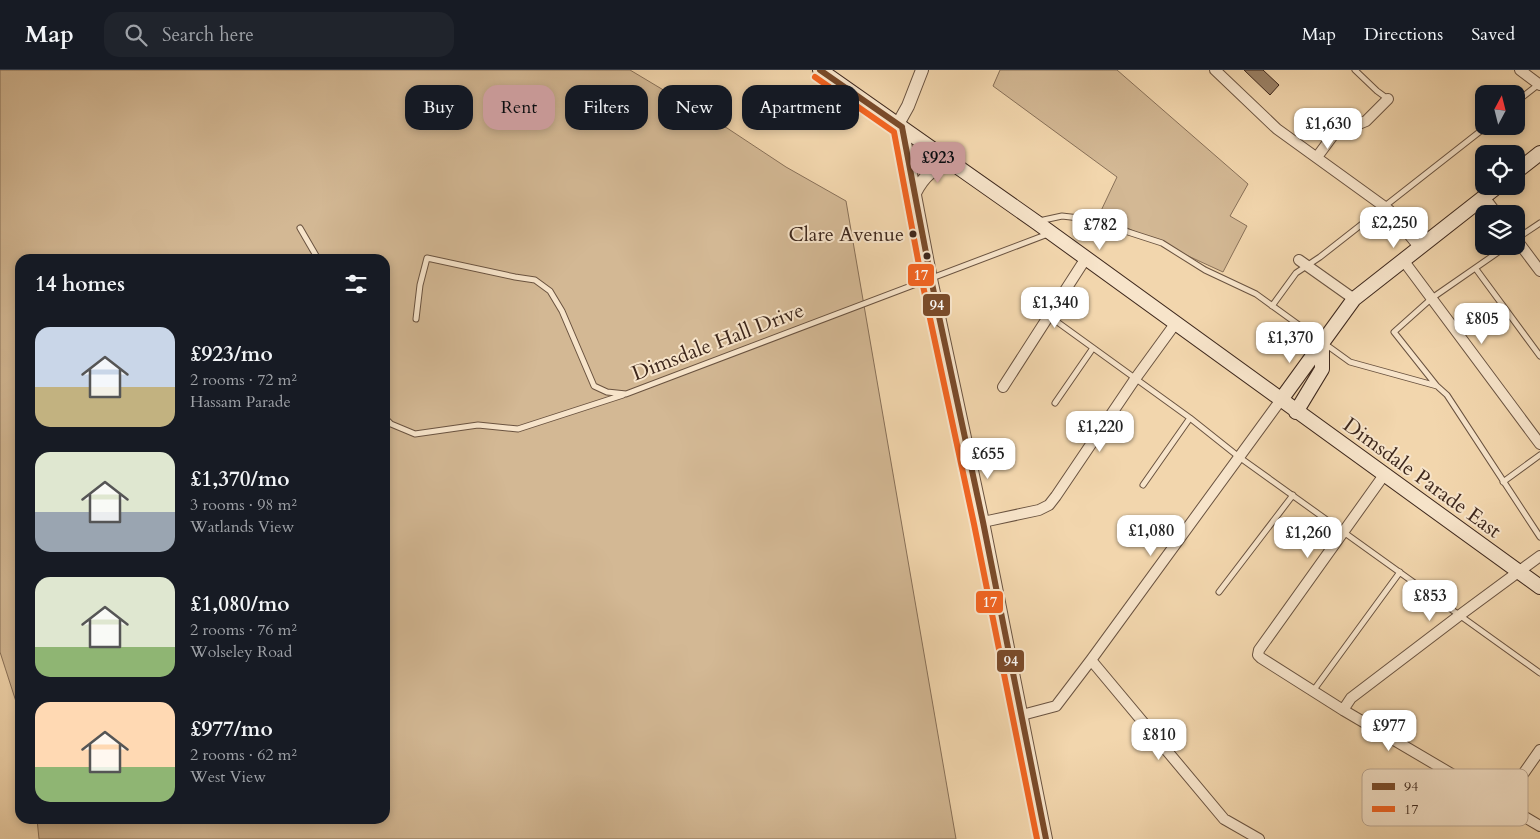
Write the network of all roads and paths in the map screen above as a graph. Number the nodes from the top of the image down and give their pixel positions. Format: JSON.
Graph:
{"nodes":[{"id":1,"x":820,"y":70,"type":"edge"},
{"id":2,"x":922,"y":70,"type":"edge"},
{"id":3,"x":1215,"y":70,"type":"edge"},
{"id":4,"x":1355,"y":70,"type":"edge"},
{"id":5,"x":1520,"y":70,"type":"edge"},
{"id":6,"x":1539,"y":85,"type":"edge"},
{"id":7,"x":1525,"y":95,"type":"edge"},
{"id":8,"x":1388,"y":99,"type":"joint"},
{"id":9,"x":900,"y":125,"type":"junction"},
{"id":10,"x":1475,"y":135,"type":"edge"},
{"id":11,"x":1540,"y":153,"type":"edge"},
{"id":12,"x":1317,"y":157,"type":"junction"},
{"id":13,"x":953,"y":163,"type":"junction"},
{"id":14,"x":1525,"y":165,"type":"edge"},
{"id":15,"x":915,"y":193,"type":"junction"},
{"id":16,"x":1484,"y":196,"type":"joint"},
{"id":17,"x":1490,"y":205,"type":"edge"},
{"id":18,"x":1384,"y":206,"type":"junction"},
{"id":19,"x":1036,"y":222,"type":"junction"},
{"id":20,"x":1540,"y":223,"type":"edge"},
{"id":21,"x":300,"y":228,"type":"dead end"},
{"id":22,"x":1050,"y":232,"type":"junction"},
{"id":23,"x":1525,"y":233,"type":"edge"},
{"id":24,"x":1420,"y":248,"type":"junction"},
{"id":25,"x":1525,"y":251,"type":"edge"},
{"id":26,"x":315,"y":254,"type":"edge"},
{"id":27,"x":1495,"y":255,"type":"edge"},
{"id":28,"x":1086,"y":258,"type":"junction"},
{"id":29,"x":1404,"y":260,"type":"junction"},
{"id":30,"x":1303,"y":262,"type":"junction"},
{"id":31,"x":1476,"y":269,"type":"junction"},
{"id":32,"x":1540,"y":271,"type":"edge"},
{"id":33,"x":931,"y":279,"type":"junction"},
{"id":34,"x":1432,"y":298,"type":"junction"},
{"id":35,"x":1354,"y":299,"type":"junction"},
{"id":36,"x":1272,"y":306,"type":"junction"},
{"id":37,"x":1049,"y":316,"type":"junction"},
{"id":38,"x":416,"y":319,"type":"dead end"},
{"id":39,"x":1176,"y":324,"type":"junction"},
{"id":40,"x":1322,"y":344,"type":"junction"},
{"id":41,"x":1093,"y":348,"type":"junction"},
{"id":42,"x":1540,"y":356,"type":"edge"},
{"id":43,"x":1135,"y":379,"type":"junction"},
{"id":44,"x":1437,"y":386,"type":"junction"},
{"id":45,"x":1004,"y":387,"type":"dead end"},
{"id":46,"x":626,"y":394,"type":"junction"},
{"id":47,"x":1280,"y":401,"type":"junction"},
{"id":48,"x":1055,"y":403,"type":"dead end"},
{"id":49,"x":1296,"y":412,"type":"junction"},
{"id":50,"x":1190,"y":418,"type":"junction"},
{"id":51,"x":390,"y":422,"type":"edge"},
{"id":52,"x":1540,"y":444,"type":"edge"},
{"id":53,"x":1540,"y":455,"type":"edge"},
{"id":54,"x":1239,"y":457,"type":"junction"},
{"id":55,"x":1384,"y":475,"type":"junction"},
{"id":56,"x":1504,"y":482,"type":"junction"},
{"id":57,"x":1143,"y":485,"type":"dead end"},
{"id":58,"x":1293,"y":494,"type":"junction"},
{"id":59,"x":983,"y":522,"type":"junction"},
{"id":60,"x":1343,"y":532,"type":"junction"},
{"id":61,"x":1540,"y":537,"type":"edge"},
{"id":62,"x":1540,"y":556,"type":"edge"},
{"id":63,"x":1400,"y":572,"type":"junction"},
{"id":64,"x":1519,"y":572,"type":"junction"},
{"id":65,"x":1540,"y":587,"type":"edge"},
{"id":66,"x":1219,"y":592,"type":"dead end"},
{"id":67,"x":1460,"y":615,"type":"junction"},
{"id":68,"x":1091,"y":660,"type":"junction"},
{"id":69,"x":1540,"y":673,"type":"edge"},
{"id":70,"x":1313,"y":691,"type":"junction"},
{"id":71,"x":1343,"y":710,"type":"junction"},
{"id":72,"x":1022,"y":715,"type":"junction"},
{"id":73,"x":1540,"y":750,"type":"edge"},
{"id":74,"x":1443,"y":769,"type":"edge"},
{"id":75,"x":1527,"y":769,"type":"edge"},
{"id":76,"x":1528,"y":819,"type":"edge"},
{"id":77,"x":1540,"y":826,"type":"edge"},
{"id":78,"x":1253,"y":837,"type":"edge"},
{"id":79,"x":1046,"y":839,"type":"edge"}],
"edges":[{"from":1,"to":9,"type":"main road","name":"Dimsdale Parade East"},
{"from":2,"to":9,"type":"street"},
{"from":3,"to":12,"type":"street"},
{"from":4,"to":8,"type":"lane"},
{"from":5,"to":6,"type":"street"},
{"from":6,"to":7,"type":"lane"},
{"from":8,"to":12,"type":"street"},
{"from":9,"to":13,"type":"main road","name":"Dimsdale Parade East"},
{"from":9,"to":15,"type":"street"},
{"from":10,"to":18,"type":"lane"},
{"from":11,"to":14,"type":"main road"},
{"from":12,"to":18,"type":"street"},
{"from":13,"to":15,"type":"street"},
{"from":13,"to":19,"type":"main road","name":"Dimsdale Parade East"},
{"from":15,"to":33,"type":"street"},
{"from":16,"to":17,"type":"street"},
{"from":16,"to":24,"type":"main road"},
{"from":18,"to":24,"type":"street"},
{"from":18,"to":30,"type":"lane"},
{"from":19,"to":22,"type":"main road","name":"Dimsdale Parade East"},
{"from":19,"to":36,"type":"lane"},
{"from":20,"to":23,"type":"lane"},
{"from":21,"to":26,"type":"lane"},
{"from":22,"to":28,"type":"main road","name":"Dimsdale Parade East"},
{"from":22,"to":33,"type":"lane","name":"Dimsdale Hall Drive"},
{"from":24,"to":29,"type":"main road"},
{"from":25,"to":32,"type":"street"},
{"from":27,"to":31,"type":"lane"},
{"from":28,"to":37,"type":"street"},
{"from":28,"to":39,"type":"main road","name":"Dimsdale Parade East"},
{"from":29,"to":34,"type":"street"},
{"from":29,"to":35,"type":"main road"},
{"from":30,"to":35,"type":"street"},
{"from":30,"to":36,"type":"lane"},
{"from":31,"to":34,"type":"lane"},
{"from":31,"to":42,"type":"lane"},
{"from":33,"to":46,"type":"lane","name":"Dimsdale Hall Drive"},
{"from":33,"to":59,"type":"street"},
{"from":34,"to":44,"type":"lane"},
{"from":34,"to":52,"type":"street"},
{"from":35,"to":40,"type":"main road"},
{"from":36,"to":40,"type":"lane"},
{"from":37,"to":41,"type":"lane"},
{"from":37,"to":45,"type":"street"},
{"from":38,"to":46,"type":"lane","name":"Dimsdale Hall Drive"},
{"from":39,"to":43,"type":"street"},
{"from":39,"to":47,"type":"main road","name":"Dimsdale Parade East"},
{"from":40,"to":44,"type":"lane"},
{"from":40,"to":47,"type":"main road"},
{"from":40,"to":49,"type":"main road"},
{"from":41,"to":43,"type":"lane"},
{"from":41,"to":48,"type":"lane"},
{"from":43,"to":50,"type":"lane"},
{"from":43,"to":59,"type":"street"},
{"from":44,"to":56,"type":"lane"},
{"from":46,"to":51,"type":"lane"},
{"from":47,"to":49,"type":"main road","name":"Dimsdale Parade East"},
{"from":47,"to":54,"type":"street"},
{"from":49,"to":55,"type":"main road","name":"Dimsdale Parade East"},
{"from":50,"to":54,"type":"lane"},
{"from":50,"to":57,"type":"lane"},
{"from":53,"to":56,"type":"lane"},
{"from":54,"to":58,"type":"lane"},
{"from":54,"to":68,"type":"street"},
{"from":55,"to":60,"type":"street"},
{"from":55,"to":64,"type":"main road","name":"Dimsdale Parade East"},
{"from":56,"to":61,"type":"lane"},
{"from":58,"to":60,"type":"lane"},
{"from":58,"to":66,"type":"lane"},
{"from":59,"to":72,"type":"street"},
{"from":60,"to":63,"type":"lane"},
{"from":60,"to":70,"type":"street"},
{"from":62,"to":64,"type":"street"},
{"from":63,"to":67,"type":"lane"},
{"from":63,"to":70,"type":"lane"},
{"from":64,"to":65,"type":"main road","name":"Dimsdale Parade East"},
{"from":64,"to":67,"type":"street"},
{"from":67,"to":69,"type":"lane"},
{"from":67,"to":71,"type":"street"},
{"from":68,"to":72,"type":"street"},
{"from":68,"to":78,"type":"street"},
{"from":70,"to":71,"type":"street"},
{"from":71,"to":74,"type":"street"},
{"from":72,"to":79,"type":"street"},
{"from":73,"to":75,"type":"street"},
{"from":76,"to":77,"type":"street"}]}
